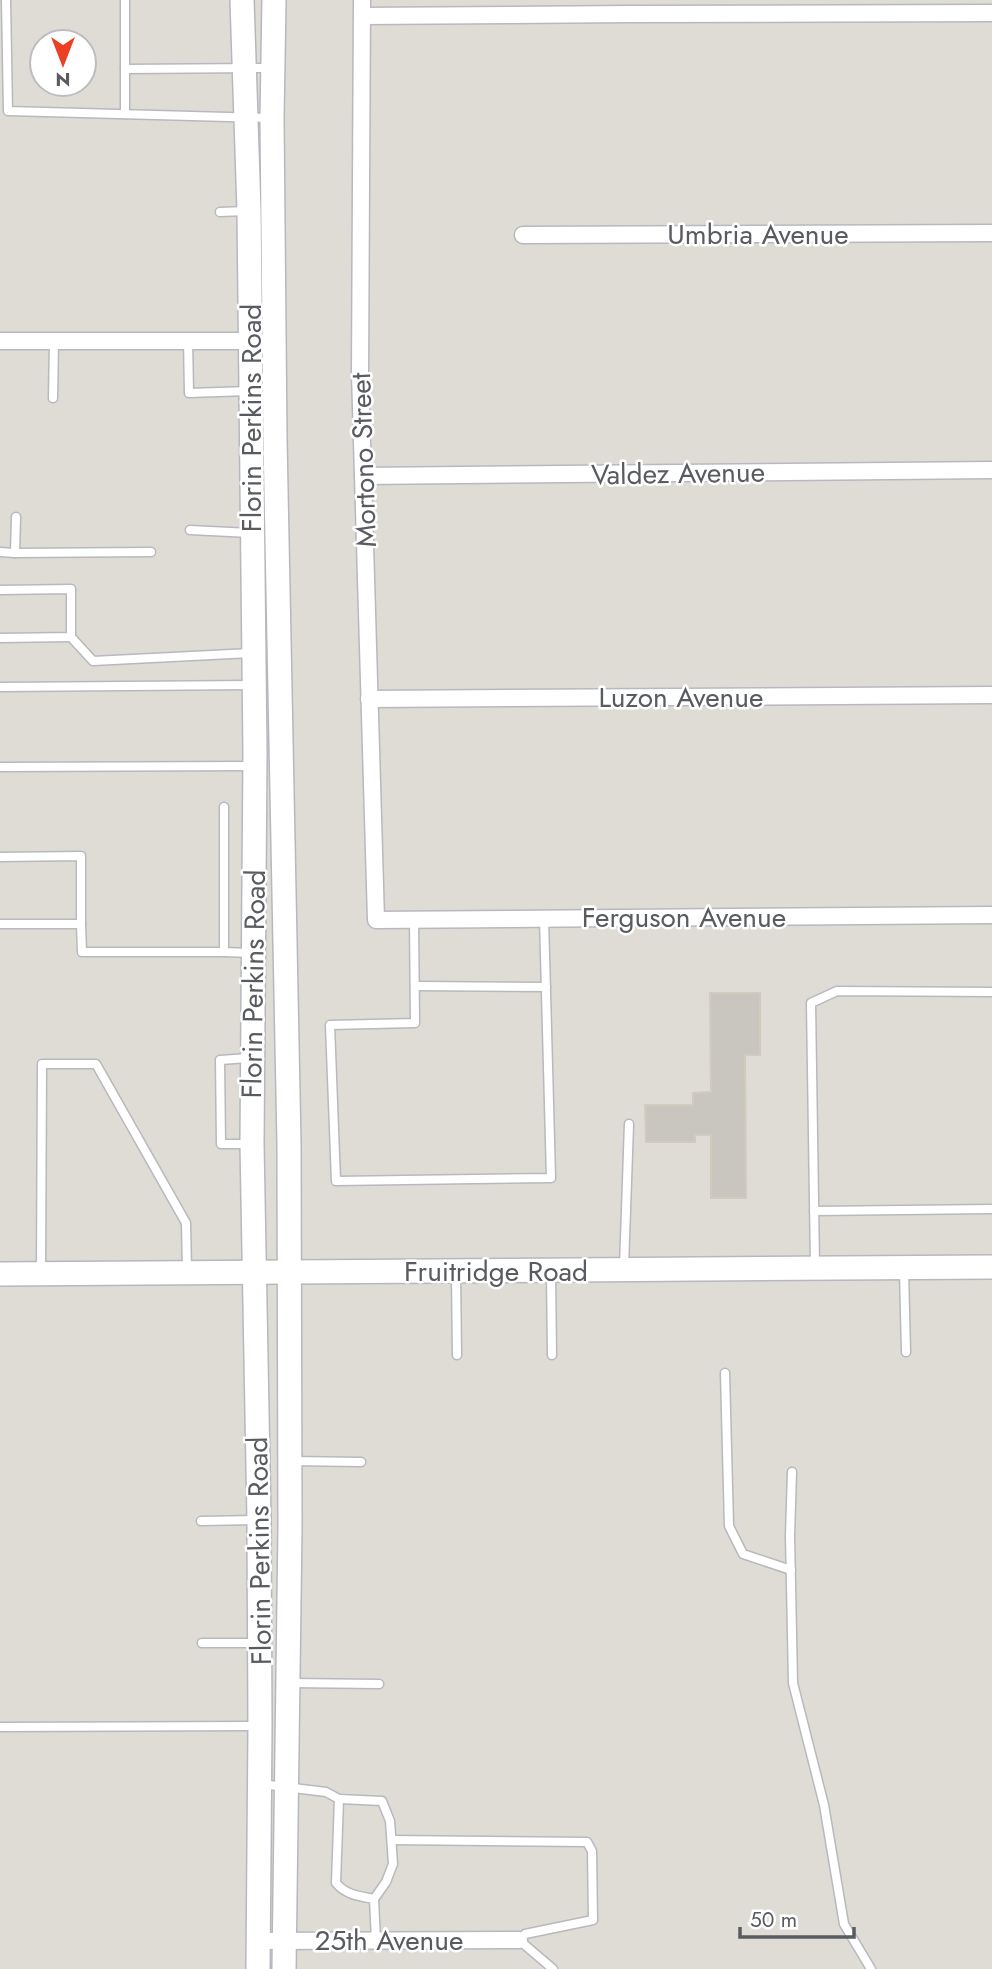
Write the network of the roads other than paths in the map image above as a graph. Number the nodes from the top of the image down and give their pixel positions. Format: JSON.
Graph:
{"nodes":[{"id":1,"x":6,"y":0,"type":"edge"},
{"id":2,"x":125,"y":0,"type":"edge"},
{"id":3,"x":242,"y":0,"type":"edge"},
{"id":4,"x":274,"y":0,"type":"edge"},
{"id":5,"x":362,"y":8,"type":"edge"},
{"id":6,"x":992,"y":13,"type":"edge"},
{"id":7,"x":4,"y":58,"type":"edge"},
{"id":8,"x":273,"y":68,"type":"junction"},
{"id":9,"x":125,"y":69,"type":"junction"},
{"id":10,"x":244,"y":69,"type":"junction"},
{"id":11,"x":125,"y":114,"type":"junction"},
{"id":12,"x":245,"y":118,"type":"junction"},
{"id":13,"x":272,"y":118,"type":"junction"},
{"id":14,"x":249,"y":210,"type":"junction"},
{"id":15,"x":220,"y":212,"type":"dead end"},
{"id":16,"x":992,"y":233,"type":"edge"},
{"id":17,"x":523,"y":235,"type":"dead end"},
{"id":18,"x":188,"y":340,"type":"junction"},
{"id":19,"x":0,"y":341,"type":"edge"},
{"id":20,"x":54,"y":341,"type":"junction"},
{"id":21,"x":250,"y":341,"type":"junction"},
{"id":22,"x":274,"y":341,"type":"junction"},
{"id":23,"x":251,"y":390,"type":"junction"},
{"id":24,"x":53,"y":398,"type":"dead end"},
{"id":25,"x":992,"y":470,"type":"edge"},
{"id":26,"x":363,"y":475,"type":"junction"},
{"id":27,"x":16,"y":517,"type":"dead end"},
{"id":28,"x":190,"y":530,"type":"dead end"},
{"id":29,"x":251,"y":533,"type":"junction"},
{"id":30,"x":0,"y":552,"type":"edge"},
{"id":31,"x":15,"y":552,"type":"junction"},
{"id":32,"x":151,"y":552,"type":"dead end"},
{"id":33,"x":0,"y":590,"type":"edge"},
{"id":34,"x":71,"y":637,"type":"junction"},
{"id":35,"x":0,"y":638,"type":"edge"},
{"id":36,"x":278,"y":652,"type":"junction"},
{"id":37,"x":253,"y":653,"type":"junction"},
{"id":38,"x":254,"y":685,"type":"junction"},
{"id":39,"x":0,"y":687,"type":"edge"},
{"id":40,"x":992,"y":695,"type":"edge"},
{"id":41,"x":369,"y":699,"type":"junction"},
{"id":42,"x":255,"y":765,"type":"junction"},
{"id":43,"x":0,"y":767,"type":"edge"},
{"id":44,"x":224,"y":807,"type":"dead end"},
{"id":45,"x":0,"y":856,"type":"edge"},
{"id":46,"x":992,"y":915,"type":"edge"},
{"id":47,"x":544,"y":918,"type":"junction"},
{"id":48,"x":414,"y":919,"type":"junction"},
{"id":49,"x":376,"y":920,"type":"joint"},
{"id":50,"x":0,"y":924,"type":"edge"},
{"id":51,"x":81,"y":924,"type":"junction"},
{"id":52,"x":224,"y":952,"type":"junction"},
{"id":53,"x":254,"y":953,"type":"junction"},
{"id":54,"x":415,"y":986,"type":"junction"},
{"id":55,"x":546,"y":987,"type":"junction"},
{"id":56,"x":992,"y":992,"type":"edge"},
{"id":57,"x":253,"y":1058,"type":"junction"},
{"id":58,"x":629,"y":1124,"type":"dead end"},
{"id":59,"x":252,"y":1144,"type":"junction"},
{"id":60,"x":992,"y":1209,"type":"edge"},
{"id":61,"x":814,"y":1212,"type":"junction"},
{"id":62,"x":992,"y":1267,"type":"edge"},
{"id":63,"x":815,"y":1268,"type":"junction"},
{"id":64,"x":904,"y":1268,"type":"junction"},
{"id":65,"x":624,"y":1270,"type":"junction"},
{"id":66,"x":551,"y":1271,"type":"junction"},
{"id":67,"x":290,"y":1272,"type":"junction"},
{"id":68,"x":456,"y":1272,"type":"junction"},
{"id":69,"x":188,"y":1273,"type":"junction"},
{"id":70,"x":253,"y":1273,"type":"junction"},
{"id":71,"x":0,"y":1274,"type":"edge"},
{"id":72,"x":41,"y":1274,"type":"junction"},
{"id":73,"x":906,"y":1352,"type":"dead end"},
{"id":74,"x":457,"y":1355,"type":"dead end"},
{"id":75,"x":552,"y":1355,"type":"dead end"},
{"id":76,"x":725,"y":1373,"type":"dead end"},
{"id":77,"x":291,"y":1461,"type":"junction"},
{"id":78,"x":361,"y":1462,"type":"dead end"},
{"id":79,"x":792,"y":1472,"type":"dead end"},
{"id":80,"x":201,"y":1521,"type":"dead end"},
{"id":81,"x":259,"y":1522,"type":"junction"},
{"id":82,"x":289,"y":1569,"type":"junction"},
{"id":83,"x":791,"y":1570,"type":"junction"},
{"id":84,"x":202,"y":1643,"type":"dead end"},
{"id":85,"x":260,"y":1643,"type":"junction"},
{"id":86,"x":287,"y":1683,"type":"junction"},
{"id":87,"x":379,"y":1684,"type":"dead end"},
{"id":88,"x":260,"y":1726,"type":"junction"},
{"id":89,"x":0,"y":1727,"type":"edge"},
{"id":90,"x":259,"y":1784,"type":"junction"},
{"id":91,"x":286,"y":1786,"type":"junction"},
{"id":92,"x":339,"y":1799,"type":"junction"},
{"id":93,"x":392,"y":1840,"type":"junction"},
{"id":94,"x":374,"y":1899,"type":"junction"},
{"id":95,"x":519,"y":1940,"type":"junction"},
{"id":96,"x":258,"y":1941,"type":"junction"},
{"id":97,"x":284,"y":1941,"type":"junction"},
{"id":98,"x":376,"y":1941,"type":"junction"},
{"id":99,"x":258,"y":1969,"type":"edge"},
{"id":100,"x":284,"y":1969,"type":"edge"},
{"id":101,"x":553,"y":1969,"type":"edge"},
{"id":102,"x":871,"y":1969,"type":"edge"}],
"edges":[{"from":1,"to":7,"type":"lane"},
{"from":2,"to":9,"type":"lane"},
{"from":3,"to":10,"type":"main road","name":"Florin Perkins Road"},
{"from":4,"to":8,"type":"main road","name":"Florin Perkins Road"},
{"from":5,"to":6,"type":"street"},
{"from":5,"to":26,"type":"street","name":"Mortono Street"},
{"from":7,"to":11,"type":"lane"},
{"from":8,"to":10,"type":"lane"},
{"from":8,"to":13,"type":"main road","name":"Florin Perkins Road"},
{"from":9,"to":10,"type":"lane"},
{"from":9,"to":11,"type":"lane"},
{"from":10,"to":12,"type":"main road","name":"Florin Perkins Road"},
{"from":11,"to":12,"type":"lane"},
{"from":12,"to":13,"type":"lane"},
{"from":12,"to":14,"type":"main road","name":"Florin Perkins Road"},
{"from":13,"to":22,"type":"main road","name":"Florin Perkins Road"},
{"from":14,"to":15,"type":"lane"},
{"from":14,"to":21,"type":"main road","name":"Florin Perkins Road"},
{"from":16,"to":17,"type":"street","name":"Umbria Avenue"},
{"from":18,"to":20,"type":"street"},
{"from":18,"to":21,"type":"street"},
{"from":18,"to":23,"type":"lane"},
{"from":19,"to":20,"type":"street"},
{"from":20,"to":24,"type":"lane"},
{"from":21,"to":22,"type":"street"},
{"from":21,"to":23,"type":"main road","name":"Florin Perkins Road"},
{"from":22,"to":36,"type":"main road","name":"Florin Perkins Road"},
{"from":23,"to":29,"type":"main road","name":"Florin Perkins Road"},
{"from":25,"to":26,"type":"street","name":"Valdez Avenue"},
{"from":26,"to":41,"type":"street","name":"Mortono Street"},
{"from":27,"to":31,"type":"lane"},
{"from":28,"to":29,"type":"lane"},
{"from":29,"to":37,"type":"main road","name":"Florin Perkins Road"},
{"from":30,"to":31,"type":"lane"},
{"from":31,"to":32,"type":"lane"},
{"from":33,"to":34,"type":"lane"},
{"from":34,"to":35,"type":"lane"},
{"from":34,"to":37,"type":"lane"},
{"from":36,"to":37,"type":"lane"},
{"from":36,"to":67,"type":"main road","name":"Florin Perkins Road"},
{"from":37,"to":38,"type":"main road","name":"Florin Perkins Road"},
{"from":38,"to":39,"type":"lane"},
{"from":38,"to":42,"type":"main road","name":"Florin Perkins Road"},
{"from":40,"to":41,"type":"street","name":"Luzon Avenue"},
{"from":41,"to":49,"type":"street","name":"Mortono Street"},
{"from":42,"to":43,"type":"lane"},
{"from":42,"to":53,"type":"main road","name":"Florin Perkins Road"},
{"from":44,"to":52,"type":"lane"},
{"from":45,"to":51,"type":"lane"},
{"from":46,"to":47,"type":"street","name":"Ferguson Avenue"},
{"from":47,"to":48,"type":"street","name":"Ferguson Avenue"},
{"from":47,"to":55,"type":"lane"},
{"from":48,"to":49,"type":"street","name":"Ferguson Avenue"},
{"from":48,"to":54,"type":"lane"},
{"from":50,"to":51,"type":"lane"},
{"from":51,"to":52,"type":"lane"},
{"from":52,"to":53,"type":"lane"},
{"from":53,"to":57,"type":"main road","name":"Florin Perkins Road"},
{"from":54,"to":55,"type":"lane"},
{"from":54,"to":55,"type":"lane"},
{"from":56,"to":61,"type":"lane"},
{"from":57,"to":59,"type":"main road","name":"Florin Perkins Road"},
{"from":57,"to":59,"type":"lane"},
{"from":58,"to":65,"type":"lane"},
{"from":59,"to":70,"type":"main road","name":"Florin Perkins Road"},
{"from":60,"to":61,"type":"lane"},
{"from":61,"to":63,"type":"lane"},
{"from":62,"to":64,"type":"main road","name":"Fruitridge Road"},
{"from":63,"to":64,"type":"main road","name":"Fruitridge Road"},
{"from":63,"to":65,"type":"main road","name":"Fruitridge Road"},
{"from":64,"to":73,"type":"lane"},
{"from":65,"to":66,"type":"main road","name":"Fruitridge Road"},
{"from":66,"to":68,"type":"main road","name":"Fruitridge Road"},
{"from":66,"to":75,"type":"lane"},
{"from":67,"to":68,"type":"main road","name":"Fruitridge Road"},
{"from":67,"to":70,"type":"main road","name":"Fruitridge Road"},
{"from":67,"to":77,"type":"main road","name":"Florin Perkins Road"},
{"from":68,"to":74,"type":"lane"},
{"from":69,"to":70,"type":"main road","name":"Fruitridge Road"},
{"from":69,"to":72,"type":"main road","name":"Fruitridge Road"},
{"from":69,"to":72,"type":"lane"},
{"from":70,"to":81,"type":"main road","name":"Florin Perkins Road"},
{"from":71,"to":72,"type":"main road","name":"Fruitridge Road"},
{"from":76,"to":83,"type":"lane"},
{"from":77,"to":78,"type":"lane"},
{"from":77,"to":82,"type":"main road","name":"Florin Perkins Road"},
{"from":79,"to":83,"type":"lane"},
{"from":80,"to":81,"type":"lane"},
{"from":81,"to":82,"type":"main road"},
{"from":81,"to":85,"type":"main road","name":"Florin Perkins Road"},
{"from":82,"to":86,"type":"main road","name":"Florin Perkins Road"},
{"from":83,"to":102,"type":"lane"},
{"from":84,"to":85,"type":"lane"},
{"from":85,"to":88,"type":"main road","name":"Florin Perkins Road"},
{"from":86,"to":87,"type":"lane"},
{"from":86,"to":91,"type":"main road","name":"Florin Perkins Road"},
{"from":88,"to":89,"type":"lane"},
{"from":88,"to":90,"type":"main road","name":"Florin Perkins Road"},
{"from":90,"to":91,"type":"lane"},
{"from":90,"to":96,"type":"main road","name":"Florin Perkins Road"},
{"from":91,"to":92,"type":"lane"},
{"from":91,"to":97,"type":"main road","name":"Florin Perkins Road"},
{"from":92,"to":93,"type":"lane"},
{"from":92,"to":94,"type":"lane"},
{"from":93,"to":94,"type":"lane"},
{"from":93,"to":95,"type":"lane"},
{"from":94,"to":98,"type":"lane"},
{"from":95,"to":98,"type":"street","name":"25th Avenue"},
{"from":95,"to":101,"type":"lane"},
{"from":96,"to":97,"type":"street","name":"25th Avenue"},
{"from":96,"to":99,"type":"main road","name":"Florin Perkins Road"},
{"from":97,"to":98,"type":"street","name":"25th Avenue"},
{"from":97,"to":100,"type":"main road","name":"Florin Perkins Road"}]}
